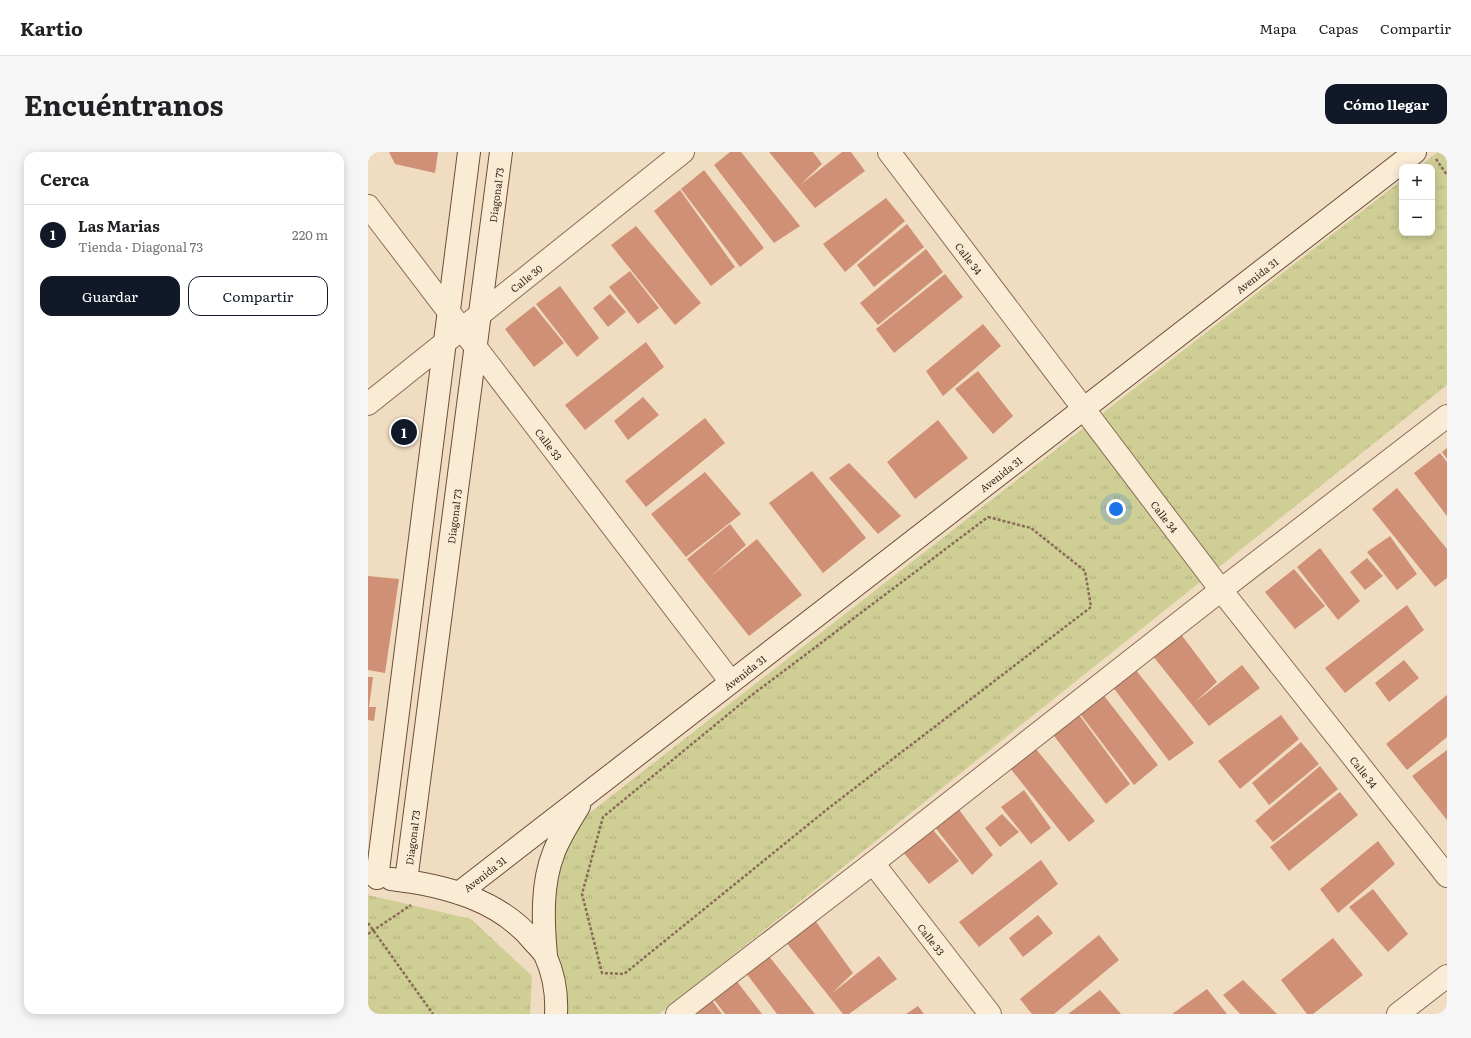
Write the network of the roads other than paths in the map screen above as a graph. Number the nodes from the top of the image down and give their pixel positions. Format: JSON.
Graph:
{"nodes":[{"id":1,"x":469,"y":152,"type":"edge"},
{"id":2,"x":501,"y":152,"type":"edge"},
{"id":3,"x":683,"y":152,"type":"edge"},
{"id":4,"x":889,"y":152,"type":"edge"},
{"id":5,"x":1424,"y":154,"type":"edge"},
{"id":6,"x":368,"y":206,"type":"edge"},
{"id":7,"x":480,"y":314,"type":"junction"},
{"id":8,"x":455,"y":320,"type":"junction"},
{"id":9,"x":445,"y":342,"type":"junction"},
{"id":10,"x":476,"y":346,"type":"junction"},
{"id":11,"x":368,"y":404,"type":"edge"},
{"id":12,"x":1084,"y":408,"type":"junction"},
{"id":13,"x":1447,"y":416,"type":"edge"},
{"id":14,"x":1221,"y":590,"type":"junction"},
{"id":15,"x":731,"y":682,"type":"junction"},
{"id":16,"x":586,"y":795,"type":"junction"},
{"id":17,"x":873,"y":863,"type":"junction"},
{"id":18,"x":1447,"y":876,"type":"edge"},
{"id":19,"x":373,"y":877,"type":"edge"},
{"id":20,"x":415,"y":882,"type":"junction"},
{"id":21,"x":459,"y":893,"type":"junction"},
{"id":22,"x":546,"y":956,"type":"junction"},
{"id":23,"x":1447,"y":976,"type":"edge"},
{"id":24,"x":556,"y":1014,"type":"edge"},
{"id":25,"x":677,"y":1014,"type":"edge"},
{"id":26,"x":990,"y":1014,"type":"edge"},
{"id":27,"x":1398,"y":1014,"type":"edge"}],
"edges":[{"from":1,"to":8,"type":"street"},
{"from":2,"to":7,"type":"street","name":"Diagonal 73"},
{"from":3,"to":7,"type":"street","name":"Calle 30"},
{"from":4,"to":12,"type":"street","name":"Calle 34"},
{"from":5,"to":12,"type":"street","name":"Avenida 31"},
{"from":6,"to":8,"type":"street","name":"Calle 33"},
{"from":7,"to":8,"type":"street","name":"Calle 30"},
{"from":7,"to":10,"type":"street","name":"Diagonal 73"},
{"from":8,"to":9,"type":"street"},
{"from":8,"to":10,"type":"street","name":"Calle 33"},
{"from":9,"to":11,"type":"street"},
{"from":9,"to":19,"type":"street"},
{"from":10,"to":15,"type":"street","name":"Calle 33"},
{"from":10,"to":20,"type":"street","name":"Diagonal 73"},
{"from":12,"to":14,"type":"street","name":"Calle 34"},
{"from":12,"to":15,"type":"street","name":"Avenida 31"},
{"from":13,"to":14,"type":"street"},
{"from":14,"to":17,"type":"street"},
{"from":14,"to":18,"type":"street","name":"Calle 34"},
{"from":15,"to":16,"type":"street","name":"Avenida 31"},
{"from":16,"to":21,"type":"street","name":"Avenida 31"},
{"from":16,"to":22,"type":"street","name":"Avenida 31"},
{"from":17,"to":25,"type":"street"},
{"from":17,"to":26,"type":"street","name":"Calle 33"},
{"from":19,"to":20,"type":"street"},
{"from":20,"to":21,"type":"street"},
{"from":21,"to":22,"type":"street"},
{"from":22,"to":24,"type":"street"},
{"from":23,"to":27,"type":"street"}]}
